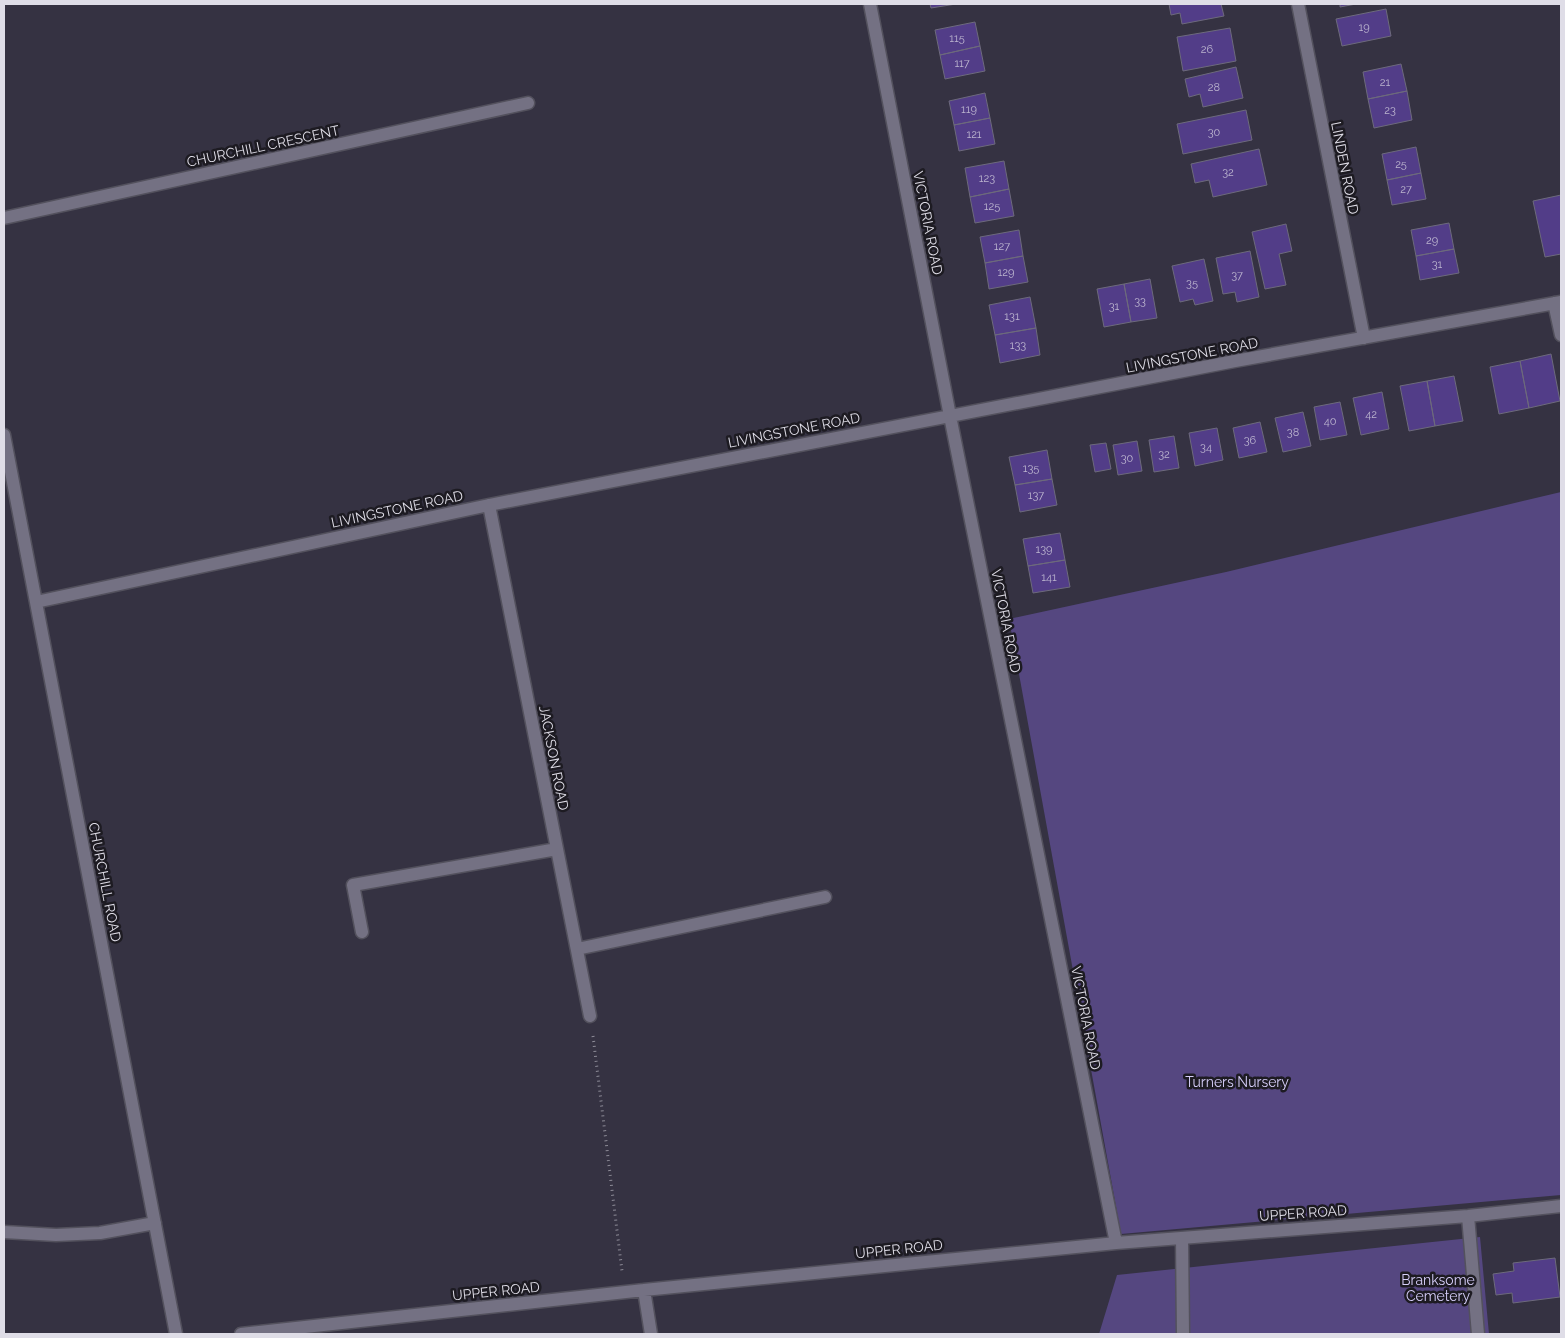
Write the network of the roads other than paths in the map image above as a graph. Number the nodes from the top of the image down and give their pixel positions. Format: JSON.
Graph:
{"nodes":[{"id":1,"x":870,"y":4,"type":"edge"},
{"id":2,"x":1298,"y":4,"type":"edge"},
{"id":3,"x":528,"y":103,"type":"dead end"},
{"id":4,"x":4,"y":218,"type":"edge"},
{"id":5,"x":1558,"y":302,"type":"edge"},
{"id":6,"x":1561,"y":335,"type":"edge"},
{"id":7,"x":1364,"y":338,"type":"junction"},
{"id":8,"x":950,"y":416,"type":"junction"},
{"id":9,"x":4,"y":435,"type":"edge"},
{"id":10,"x":5,"y":450,"type":"edge"},
{"id":11,"x":488,"y":505,"type":"junction"},
{"id":12,"x":36,"y":602,"type":"junction"},
{"id":13,"x":557,"y":849,"type":"junction"},
{"id":14,"x":825,"y":897,"type":"dead end"},
{"id":15,"x":362,"y":932,"type":"dead end"},
{"id":16,"x":577,"y":948,"type":"junction"},
{"id":17,"x":590,"y":1016,"type":"road end"},
{"id":18,"x":1561,"y":1206,"type":"edge"},
{"id":19,"x":1468,"y":1216,"type":"junction"},
{"id":20,"x":155,"y":1223,"type":"junction"},
{"id":21,"x":4,"y":1232,"type":"edge"},
{"id":22,"x":1182,"y":1238,"type":"junction"},
{"id":23,"x":1116,"y":1243,"type":"junction"},
{"id":24,"x":644,"y":1290,"type":"junction"},
{"id":25,"x":176,"y":1334,"type":"edge"},
{"id":26,"x":241,"y":1334,"type":"edge"},
{"id":27,"x":651,"y":1334,"type":"edge"},
{"id":28,"x":1183,"y":1334,"type":"edge"},
{"id":29,"x":1478,"y":1334,"type":"edge"}],
"edges":[{"from":1,"to":8,"type":"street","name":"VICTORIA ROAD"},
{"from":2,"to":7,"type":"street","name":"LINDEN ROAD"},
{"from":3,"to":4,"type":"street","name":"CHURCHILL CRESCENT"},
{"from":5,"to":6,"type":"street"},
{"from":5,"to":7,"type":"street","name":"LIVINGSTONE ROAD"},
{"from":7,"to":8,"type":"street","name":"LIVINGSTONE ROAD"},
{"from":8,"to":11,"type":"street","name":"LIVINGSTONE ROAD"},
{"from":8,"to":23,"type":"street","name":"VICTORIA ROAD"},
{"from":9,"to":10,"type":"street","name":"CHURCHILL ROAD"},
{"from":10,"to":12,"type":"street","name":"CHURCHILL ROAD"},
{"from":11,"to":12,"type":"street","name":"LIVINGSTONE ROAD"},
{"from":11,"to":13,"type":"street","name":"JACKSON ROAD"},
{"from":12,"to":20,"type":"street","name":"CHURCHILL ROAD"},
{"from":13,"to":15,"type":"street"},
{"from":13,"to":16,"type":"street","name":"JACKSON ROAD"},
{"from":14,"to":16,"type":"street"},
{"from":16,"to":17,"type":"street","name":"JACKSON ROAD"},
{"from":18,"to":19,"type":"street","name":"UPPER ROAD"},
{"from":19,"to":22,"type":"street","name":"UPPER ROAD"},
{"from":19,"to":29,"type":"street"},
{"from":20,"to":21,"type":"street"},
{"from":20,"to":25,"type":"street","name":"CHURCHILL ROAD"},
{"from":22,"to":23,"type":"street","name":"UPPER ROAD"},
{"from":22,"to":28,"type":"street"},
{"from":23,"to":24,"type":"street","name":"UPPER ROAD"},
{"from":24,"to":26,"type":"street","name":"UPPER ROAD"},
{"from":24,"to":27,"type":"street"}]}
